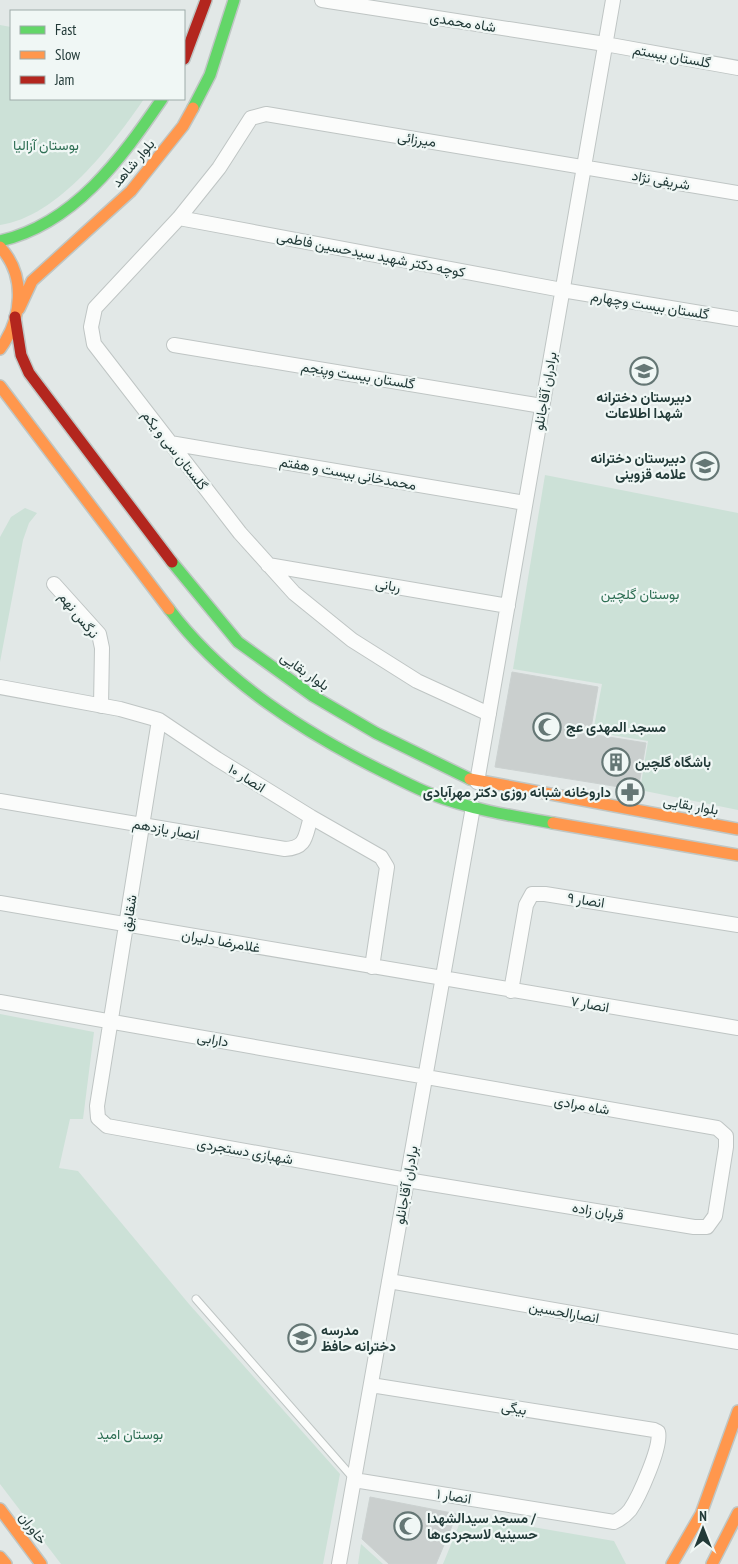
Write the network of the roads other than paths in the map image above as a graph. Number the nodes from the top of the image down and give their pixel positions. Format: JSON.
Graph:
{"nodes":[{"id":1,"x":206,"y":0,"type":"edge"},
{"id":2,"x":234,"y":0,"type":"edge"},
{"id":3,"x":322,"y":0,"type":"edge"},
{"id":4,"x":613,"y":0,"type":"edge"},
{"id":5,"x":605,"y":44,"type":"junction"},
{"id":6,"x":185,"y":57,"type":"edge"},
{"id":7,"x":738,"y":68,"type":"edge"},
{"id":8,"x":161,"y":100,"type":"edge"},
{"id":9,"x":251,"y":118,"type":"joint"},
{"id":10,"x":584,"y":166,"type":"junction"},
{"id":11,"x":738,"y":193,"type":"edge"},
{"id":12,"x":179,"y":218,"type":"junction"},
{"id":13,"x":0,"y":241,"type":"edge"},
{"id":14,"x":0,"y":247,"type":"edge"},
{"id":15,"x":562,"y":290,"type":"junction"},
{"id":16,"x":15,"y":317,"type":"junction"},
{"id":17,"x":738,"y":319,"type":"edge"},
{"id":18,"x":174,"y":345,"type":"dead end"},
{"id":19,"x":0,"y":349,"type":"edge"},
{"id":20,"x":0,"y":386,"type":"edge"},
{"id":21,"x":0,"y":402,"type":"edge"},
{"id":22,"x":542,"y":406,"type":"junction"},
{"id":23,"x":20,"y":410,"type":"junction"},
{"id":24,"x":170,"y":443,"type":"junction"},
{"id":25,"x":526,"y":503,"type":"junction"},
{"id":26,"x":268,"y":564,"type":"junction"},
{"id":27,"x":54,"y":584,"type":"dead end"},
{"id":28,"x":508,"y":606,"type":"junction"},
{"id":29,"x":0,"y":687,"type":"edge"},
{"id":30,"x":101,"y":706,"type":"junction"},
{"id":31,"x":489,"y":714,"type":"junction"},
{"id":32,"x":159,"y":720,"type":"junction"},
{"id":33,"x":475,"y":794,"type":"junction"},
{"id":34,"x":0,"y":801,"type":"edge"},
{"id":35,"x":311,"y":817,"type":"junction"},
{"id":36,"x":143,"y":825,"type":"junction"},
{"id":37,"x":738,"y":829,"type":"edge"},
{"id":38,"x":738,"y":855,"type":"edge"},
{"id":39,"x":0,"y":904,"type":"edge"},
{"id":40,"x":127,"y":925,"type":"junction"},
{"id":41,"x":738,"y":925,"type":"edge"},
{"id":42,"x":372,"y":967,"type":"junction"},
{"id":43,"x":442,"y":979,"type":"junction"},
{"id":44,"x":511,"y":991,"type":"junction"},
{"id":45,"x":0,"y":1002,"type":"edge"},
{"id":46,"x":112,"y":1022,"type":"junction"},
{"id":47,"x":738,"y":1028,"type":"edge"},
{"id":48,"x":425,"y":1077,"type":"junction"},
{"id":49,"x":97,"y":1106,"type":"joint"},
{"id":50,"x":726,"y":1147,"type":"joint"},
{"id":51,"x":407,"y":1180,"type":"junction"},
{"id":52,"x":389,"y":1281,"type":"junction"},
{"id":53,"x":196,"y":1299,"type":"dead end"},
{"id":54,"x":738,"y":1342,"type":"edge"},
{"id":55,"x":371,"y":1384,"type":"junction"},
{"id":56,"x":738,"y":1411,"type":"edge"},
{"id":57,"x":354,"y":1480,"type":"junction"},
{"id":58,"x":0,"y":1509,"type":"edge"},
{"id":59,"x":738,"y":1513,"type":"edge"},
{"id":60,"x":614,"y":1522,"type":"joint"},
{"id":61,"x":0,"y":1557,"type":"edge"},
{"id":62,"x":6,"y":1564,"type":"edge"},
{"id":63,"x":41,"y":1564,"type":"edge"},
{"id":64,"x":339,"y":1564,"type":"edge"},
{"id":65,"x":672,"y":1564,"type":"edge"},
{"id":66,"x":712,"y":1564,"type":"edge"}],
"edges":[{"from":1,"to":6,"type":"main road"},
{"from":2,"to":16,"type":"main road","name":"بلوار شاهد"},
{"from":3,"to":5,"type":"street","name":"شاه محمدی"},
{"from":4,"to":5,"type":"street","name":"برادران آقاجانلو"},
{"from":5,"to":7,"type":"street","name":"گلستان بیستم"},
{"from":5,"to":10,"type":"street","name":"برادران آقاجانلو"},
{"from":8,"to":13,"type":"main road","name":"بلوار شاهد"},
{"from":9,"to":10,"type":"street","name":"میرزائی"},
{"from":9,"to":12,"type":"street","name":"گلستان سی و یکم"},
{"from":10,"to":11,"type":"street","name":"شریفی نژاد"},
{"from":10,"to":15,"type":"street","name":"برادران آقاجانلو"},
{"from":12,"to":15,"type":"street","name":"کوچه دکتر شهید سیدحسین فاطمی"},
{"from":12,"to":24,"type":"street","name":"گلستان سی و یکم"},
{"from":14,"to":16,"type":"main road"},
{"from":15,"to":17,"type":"street","name":"گلستان بیست وچهارم"},
{"from":15,"to":22,"type":"street","name":"برادران آقاجانلو"},
{"from":16,"to":19,"type":"main road"},
{"from":16,"to":33,"type":"main road","name":"بلوار بقایی"},
{"from":18,"to":22,"type":"street","name":"گلستان بیست وپنجم"},
{"from":20,"to":23,"type":"main road","name":"بلوار بقایی"},
{"from":21,"to":23,"type":"main road"},
{"from":22,"to":25,"type":"street","name":"برادران آقاجانلو"},
{"from":23,"to":33,"type":"main road","name":"بلوار بقایی"},
{"from":24,"to":25,"type":"street","name":"محمدخانی بیست و هفتم"},
{"from":24,"to":26,"type":"street","name":"گلستان سی و یکم"},
{"from":25,"to":28,"type":"street","name":"برادران آقاجانلو"},
{"from":26,"to":28,"type":"street","name":"ربانی"},
{"from":26,"to":31,"type":"street","name":"گلستان سی و یکم"},
{"from":27,"to":30,"type":"street","name":"نرگس نهم"},
{"from":28,"to":31,"type":"street","name":"برادران آقاجانلو"},
{"from":29,"to":30,"type":"street","name":"انصار ۱۰"},
{"from":30,"to":32,"type":"street","name":"انصار ۱۰"},
{"from":31,"to":33,"type":"street","name":"برادران آقاجانلو"},
{"from":32,"to":35,"type":"street","name":"انصار ۱۰"},
{"from":32,"to":36,"type":"street","name":"شقایق"},
{"from":33,"to":37,"type":"main road","name":"بلوار بقایی"},
{"from":33,"to":38,"type":"main road","name":"بلوار بقایی"},
{"from":33,"to":43,"type":"street","name":"برادران آقاجانلو"},
{"from":34,"to":36,"type":"street","name":"انصار یازدهم"},
{"from":35,"to":36,"type":"street","name":"انصار یازدهم"},
{"from":35,"to":42,"type":"street","name":"انصار ۱۰"},
{"from":36,"to":40,"type":"street","name":"شقایق"},
{"from":39,"to":40,"type":"street","name":"غلامرضا دلیران"},
{"from":40,"to":42,"type":"street","name":"غلامرضا دلیران"},
{"from":40,"to":46,"type":"street","name":"شقایق"},
{"from":41,"to":44,"type":"street","name":"انصار ۹"},
{"from":42,"to":43,"type":"street","name":"غلامرضا دلیران"},
{"from":43,"to":44,"type":"street","name":"انصار ۷"},
{"from":43,"to":48,"type":"street","name":"برادران آقاجانلو"},
{"from":44,"to":47,"type":"street","name":"انصار ۷"},
{"from":45,"to":46,"type":"street","name":"دارابی"},
{"from":46,"to":48,"type":"street","name":"دارابی"},
{"from":46,"to":49,"type":"street","name":"شقایق"},
{"from":48,"to":50,"type":"street","name":"شاه مرادی"},
{"from":48,"to":51,"type":"street","name":"برادران آقاجانلو"},
{"from":49,"to":51,"type":"street","name":"شهبازی دستجردی"},
{"from":50,"to":51,"type":"street","name":"قربان زاده"},
{"from":51,"to":52,"type":"street","name":"برادران آقاجانلو"},
{"from":52,"to":54,"type":"street","name":"انصارالحسین"},
{"from":52,"to":55,"type":"street","name":"برادران آقاجانلو"},
{"from":53,"to":57,"type":"lane"},
{"from":55,"to":57,"type":"street","name":"برادران آقاجانلو"},
{"from":55,"to":60,"type":"street","name":"بیگی"},
{"from":56,"to":65,"type":"main road"},
{"from":57,"to":60,"type":"street","name":"انصار ۱"},
{"from":57,"to":64,"type":"street","name":"برادران آقاجانلو"},
{"from":58,"to":63,"type":"main road","name":"خاوران"},
{"from":59,"to":66,"type":"main road"},
{"from":61,"to":62,"type":"main road"}]}
